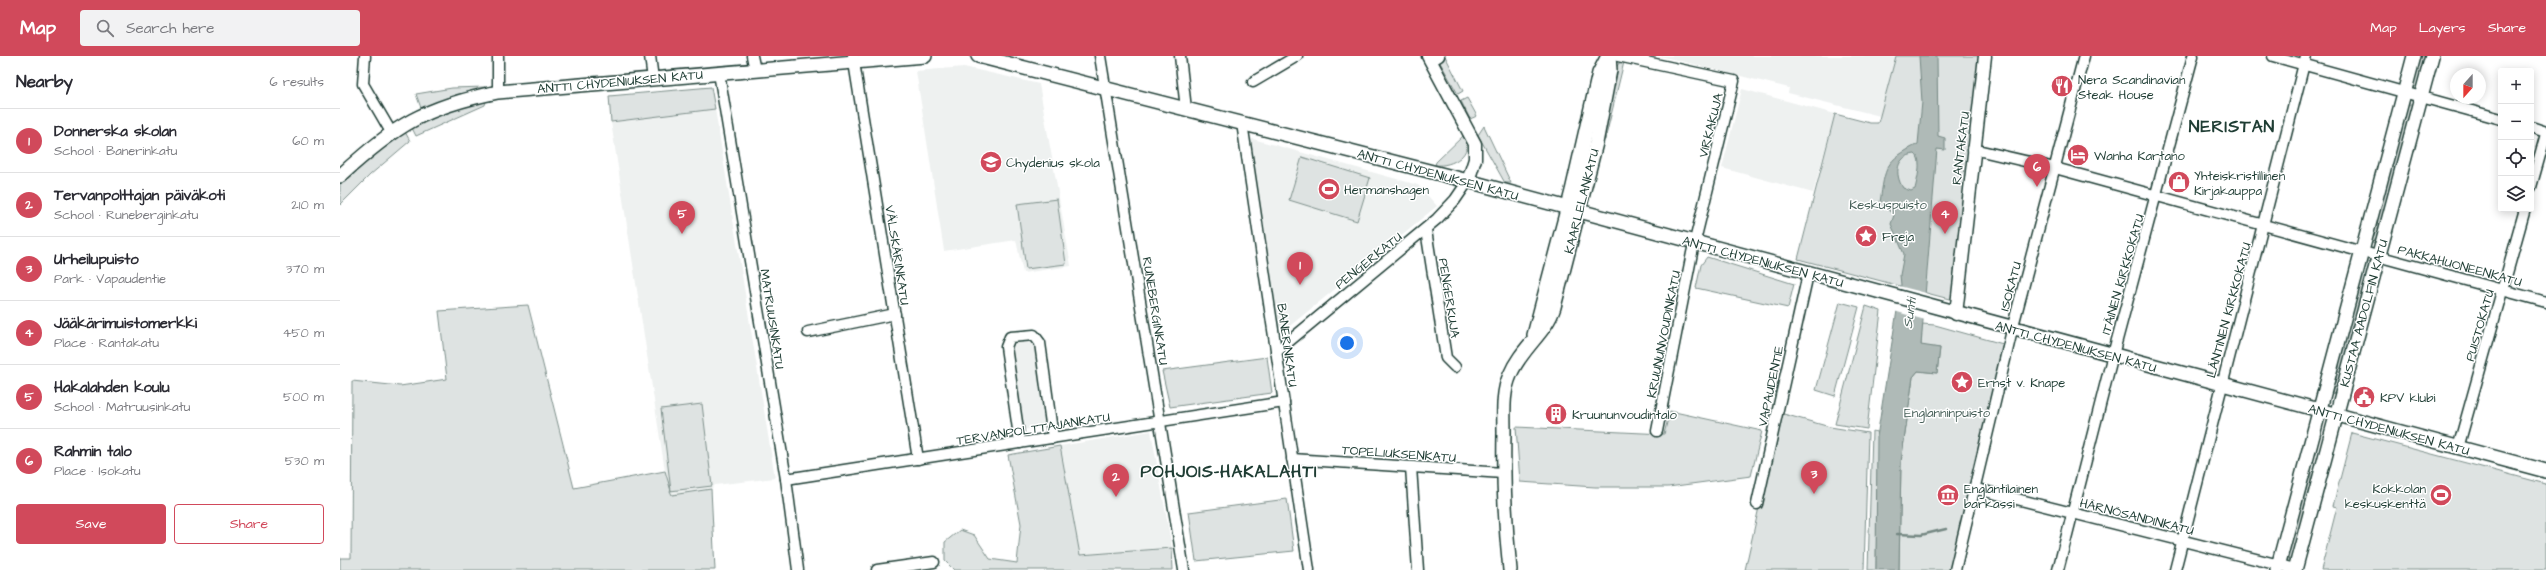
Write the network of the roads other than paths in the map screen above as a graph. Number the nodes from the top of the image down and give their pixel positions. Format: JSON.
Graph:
{"nodes":[{"id":1,"x":365,"y":56,"type":"edge"},
{"id":2,"x":498,"y":56,"type":"edge"},
{"id":3,"x":650,"y":56,"type":"edge"},
{"id":4,"x":752,"y":56,"type":"edge"},
{"id":5,"x":925,"y":56,"type":"edge"},
{"id":6,"x":978,"y":56,"type":"edge"},
{"id":7,"x":1100,"y":56,"type":"edge"},
{"id":8,"x":1180,"y":56,"type":"edge"},
{"id":9,"x":1297,"y":56,"type":"edge"},
{"id":10,"x":1608,"y":56,"type":"edge"},
{"id":11,"x":1618,"y":56,"type":"edge"},
{"id":12,"x":1985,"y":56,"type":"edge"},
{"id":13,"x":2084,"y":56,"type":"edge"},
{"id":14,"x":2194,"y":56,"type":"edge"},
{"id":15,"x":2273,"y":56,"type":"edge"},
{"id":16,"x":2414,"y":56,"type":"edge"},
{"id":17,"x":2432,"y":56,"type":"edge"},
{"id":18,"x":1433,"y":58,"type":"edge"},
{"id":19,"x":854,"y":59,"type":"edge"},
{"id":20,"x":2304,"y":60,"type":"edge"},
{"id":21,"x":755,"y":70,"type":"junction"},
{"id":22,"x":719,"y":73,"type":"junction"},
{"id":23,"x":653,"y":79,"type":"junction"},
{"id":24,"x":1253,"y":82,"type":"dead end"},
{"id":25,"x":1107,"y":89,"type":"junction"},
{"id":26,"x":498,"y":92,"type":"junction"},
{"id":27,"x":2404,"y":93,"type":"junction"},
{"id":28,"x":2421,"y":98,"type":"junction"},
{"id":29,"x":1186,"y":109,"type":"junction"},
{"id":30,"x":2498,"y":118,"type":"edge"},
{"id":31,"x":1242,"y":123,"type":"junction"},
{"id":32,"x":2534,"y":129,"type":"edge"},
{"id":33,"x":391,"y":132,"type":"junction"},
{"id":34,"x":2546,"y":133,"type":"edge"},
{"id":35,"x":1974,"y":149,"type":"junction"},
{"id":36,"x":2055,"y":168,"type":"junction"},
{"id":37,"x":340,"y":176,"type":"edge"},
{"id":38,"x":2534,"y":176,"type":"edge"},
{"id":39,"x":1468,"y":181,"type":"junction"},
{"id":40,"x":2157,"y":197,"type":"junction"},
{"id":41,"x":1573,"y":210,"type":"junction"},
{"id":42,"x":2524,"y":212,"type":"edge"},
{"id":43,"x":2263,"y":225,"type":"junction"},
{"id":44,"x":1426,"y":230,"type":"junction"},
{"id":45,"x":1695,"y":243,"type":"junction"},
{"id":46,"x":2360,"y":251,"type":"junction"},
{"id":47,"x":2378,"y":255,"type":"junction"},
{"id":48,"x":1808,"y":274,"type":"junction"},
{"id":49,"x":2502,"y":290,"type":"junction"},
{"id":50,"x":2546,"y":302,"type":"edge"},
{"id":51,"x":894,"y":314,"type":"junction"},
{"id":52,"x":1956,"y":314,"type":"junction"},
{"id":53,"x":2012,"y":329,"type":"junction"},
{"id":54,"x":808,"y":332,"type":"dead end"},
{"id":55,"x":1276,"y":352,"type":"junction"},
{"id":56,"x":2113,"y":355,"type":"junction"},
{"id":57,"x":1456,"y":367,"type":"dead end"},
{"id":58,"x":2222,"y":384,"type":"junction"},
{"id":59,"x":1284,"y":402,"type":"junction"},
{"id":60,"x":2318,"y":410,"type":"junction"},
{"id":61,"x":2335,"y":415,"type":"junction"},
{"id":62,"x":1160,"y":421,"type":"junction"},
{"id":63,"x":1657,"y":431,"type":"dead end"},
{"id":64,"x":1053,"y":438,"type":"junction"},
{"id":65,"x":1020,"y":443,"type":"junction"},
{"id":66,"x":2458,"y":448,"type":"junction"},
{"id":67,"x":918,"y":459,"type":"junction"},
{"id":68,"x":1292,"y":459,"type":"junction"},
{"id":69,"x":1410,"y":467,"type":"junction"},
{"id":70,"x":2546,"y":471,"type":"edge"},
{"id":71,"x":1504,"y":473,"type":"junction"},
{"id":72,"x":786,"y":479,"type":"junction"},
{"id":73,"x":1973,"y":488,"type":"junction"},
{"id":74,"x":1757,"y":504,"type":"dead end"},
{"id":75,"x":2072,"y":513,"type":"junction"},
{"id":76,"x":2182,"y":540,"type":"junction"},
{"id":77,"x":934,"y":562,"type":"dead end"},
{"id":78,"x":2278,"y":567,"type":"edge"},
{"id":79,"x":798,"y":570,"type":"edge"},
{"id":80,"x":877,"y":570,"type":"edge"},
{"id":81,"x":1184,"y":570,"type":"edge"},
{"id":82,"x":1309,"y":570,"type":"edge"},
{"id":83,"x":1418,"y":570,"type":"edge"},
{"id":84,"x":1510,"y":570,"type":"edge"},
{"id":85,"x":1955,"y":570,"type":"edge"},
{"id":86,"x":2058,"y":570,"type":"edge"},
{"id":87,"x":2175,"y":570,"type":"edge"},
{"id":88,"x":2295,"y":570,"type":"edge"}],
"edges":[{"from":1,"to":33,"type":"street"},
{"from":2,"to":26,"type":"street"},
{"from":3,"to":23,"type":"street"},
{"from":4,"to":21,"type":"street"},
{"from":5,"to":19,"type":"main road","name":"ANTTI CHYDENIUKSEN KATU"},
{"from":6,"to":25,"type":"main road","name":"ANTTI CHYDENIUKSEN KATU"},
{"from":7,"to":25,"type":"street","name":"RUNEBERGINKATU"},
{"from":8,"to":29,"type":"street"},
{"from":9,"to":24,"type":"street"},
{"from":10,"to":41,"type":"main road","name":"KAARLELANKATU"},
{"from":11,"to":45,"type":"street","name":"VIRKAKUJA"},
{"from":12,"to":35,"type":"street","name":"RANTAKATU"},
{"from":13,"to":36,"type":"street","name":"ISOKATU"},
{"from":14,"to":40,"type":"street","name":"ITÄINEN KIRKKOKATU"},
{"from":15,"to":20,"type":"street"},
{"from":16,"to":27,"type":"main road","name":"KUSTAA AADOLFIN KATU"},
{"from":17,"to":28,"type":"main road","name":"KUSTAA AADOLFIN KATU"},
{"from":18,"to":39,"type":"street"},
{"from":19,"to":21,"type":"main road","name":"ANTTI CHYDENIUKSEN KATU"},
{"from":19,"to":51,"type":"street","name":"VÄLSKÄRINKATU"},
{"from":20,"to":27,"type":"street"},
{"from":20,"to":43,"type":"street","name":"LÄNTINEN KIRKKOKATU"},
{"from":21,"to":22,"type":"main road","name":"ANTTI CHYDENIUKSEN KATU"},
{"from":22,"to":23,"type":"main road","name":"ANTTI CHYDENIUKSEN KATU"},
{"from":22,"to":72,"type":"street","name":"MATRUUSINKATU"},
{"from":23,"to":26,"type":"main road","name":"ANTTI CHYDENIUKSEN KATU"},
{"from":25,"to":29,"type":"main road","name":"ANTTI CHYDENIUKSEN KATU"},
{"from":25,"to":62,"type":"street","name":"RUNEBERGINKATU"},
{"from":26,"to":33,"type":"main road","name":"ANTTI CHYDENIUKSEN KATU"},
{"from":27,"to":28,"type":"street"},
{"from":27,"to":46,"type":"main road","name":"KUSTAA AADOLFIN KATU"},
{"from":28,"to":30,"type":"street"},
{"from":28,"to":47,"type":"main road","name":"KUSTAA AADOLFIN KATU"},
{"from":29,"to":31,"type":"main road","name":"ANTTI CHYDENIUKSEN KATU"},
{"from":31,"to":39,"type":"main road","name":"ANTTI CHYDENIUKSEN KATU"},
{"from":31,"to":55,"type":"street","name":"BANERINKATU"},
{"from":32,"to":34,"type":"street"},
{"from":33,"to":37,"type":"main road","name":"ANTTI CHYDENIUKSEN KATU"},
{"from":34,"to":38,"type":"street"},
{"from":35,"to":36,"type":"street","name":"PAKKAHUONEENKATU"},
{"from":35,"to":52,"type":"street","name":"RANTAKATU"},
{"from":36,"to":40,"type":"street","name":"PAKKAHUONEENKATU"},
{"from":36,"to":53,"type":"street","name":"ISOKATU"},
{"from":39,"to":41,"type":"main road","name":"ANTTI CHYDENIUKSEN KATU"},
{"from":39,"to":44,"type":"street","name":"PENGERKATU"},
{"from":40,"to":43,"type":"street","name":"PAKKAHUONEENKATU"},
{"from":40,"to":56,"type":"street","name":"ITÄINEN KIRKKOKATU"},
{"from":41,"to":45,"type":"main road","name":"ANTTI CHYDENIUKSEN KATU"},
{"from":41,"to":71,"type":"main road","name":"KAARLELANKATU"},
{"from":42,"to":49,"type":"street","name":"PUISTOKATU"},
{"from":43,"to":46,"type":"street","name":"PAKKAHUONEENKATU"},
{"from":43,"to":58,"type":"street","name":"LÄNTINEN KIRKKOKATU"},
{"from":44,"to":55,"type":"street","name":"PENGERKATU"},
{"from":44,"to":57,"type":"street","name":"PENGERKUJA"},
{"from":45,"to":48,"type":"main road","name":"ANTTI CHYDENIUKSEN KATU"},
{"from":45,"to":63,"type":"street","name":"KRUUNUNVOUDINKATU"},
{"from":46,"to":47,"type":"street","name":"PAKKAHUONEENKATU"},
{"from":46,"to":60,"type":"main road","name":"KUSTAA AADOLFIN KATU"},
{"from":47,"to":49,"type":"street","name":"PAKKAHUONEENKATU"},
{"from":47,"to":61,"type":"main road","name":"KUSTAA AADOLFIN KATU"},
{"from":48,"to":52,"type":"main road","name":"ANTTI CHYDENIUKSEN KATU"},
{"from":48,"to":74,"type":"street","name":"VAPAUDENTIE"},
{"from":49,"to":50,"type":"street","name":"PAKKAHUONEENKATU"},
{"from":49,"to":66,"type":"street","name":"PUISTOKATU"},
{"from":51,"to":54,"type":"street"},
{"from":51,"to":67,"type":"street","name":"VÄLSKÄRINKATU"},
{"from":52,"to":53,"type":"main road","name":"ANTTI CHYDENIUKSEN KATU"},
{"from":53,"to":56,"type":"main road","name":"ANTTI CHYDENIUKSEN KATU"},
{"from":53,"to":73,"type":"street","name":"ISOKATU"},
{"from":55,"to":59,"type":"street","name":"BANERINKATU"},
{"from":56,"to":58,"type":"main road","name":"ANTTI CHYDENIUKSEN KATU"},
{"from":56,"to":75,"type":"street","name":"ITÄINEN KIRKKOKATU"},
{"from":58,"to":60,"type":"main road","name":"ANTTI CHYDENIUKSEN KATU"},
{"from":58,"to":76,"type":"street","name":"LÄNTINEN KIRKKOKATU"},
{"from":59,"to":62,"type":"street","name":"TERVANPOLTTAJANKATU"},
{"from":59,"to":68,"type":"street","name":"BANERINKATU"},
{"from":60,"to":61,"type":"main road","name":"ANTTI CHYDENIUKSEN KATU"},
{"from":60,"to":78,"type":"main road","name":"KUSTAA AADOLFIN KATU"},
{"from":61,"to":66,"type":"main road","name":"ANTTI CHYDENIUKSEN KATU"},
{"from":61,"to":88,"type":"main road","name":"KUSTAA AADOLFIN KATU"},
{"from":62,"to":64,"type":"street","name":"TERVANPOLTTAJANKATU"},
{"from":62,"to":81,"type":"street","name":"RUNEBERGINKATU"},
{"from":64,"to":65,"type":"street","name":"TERVANPOLTTAJANKATU"},
{"from":64,"to":65,"type":"street"},
{"from":65,"to":67,"type":"street","name":"TERVANPOLTTAJANKATU"},
{"from":66,"to":70,"type":"main road","name":"ANTTI CHYDENIUKSEN KATU"},
{"from":67,"to":72,"type":"street","name":"TERVANPOLTTAJANKATU"},
{"from":68,"to":69,"type":"street","name":"TOPELIUKSENKATU"},
{"from":68,"to":82,"type":"street","name":"BANERINKATU"},
{"from":69,"to":71,"type":"street","name":"TOPELIUKSENKATU"},
{"from":69,"to":83,"type":"street"},
{"from":71,"to":84,"type":"main road","name":"KAARLELANKATU"},
{"from":72,"to":79,"type":"street","name":"MATRUUSINKATU"},
{"from":73,"to":75,"type":"street","name":"HÄRNÖSANDINKATU"},
{"from":73,"to":85,"type":"street","name":"ISOKATU"},
{"from":75,"to":76,"type":"street","name":"HÄRNÖSANDINKATU"},
{"from":75,"to":86,"type":"street","name":"ITÄINEN KIRKKOKATU"},
{"from":76,"to":78,"type":"street","name":"HÄRNÖSANDINKATU"},
{"from":76,"to":87,"type":"street","name":"LÄNTINEN KIRKKOKATU"},
{"from":77,"to":80,"type":"street"},
{"from":78,"to":88,"type":"street","name":"HÄRNÖSANDINKATU"}]}
